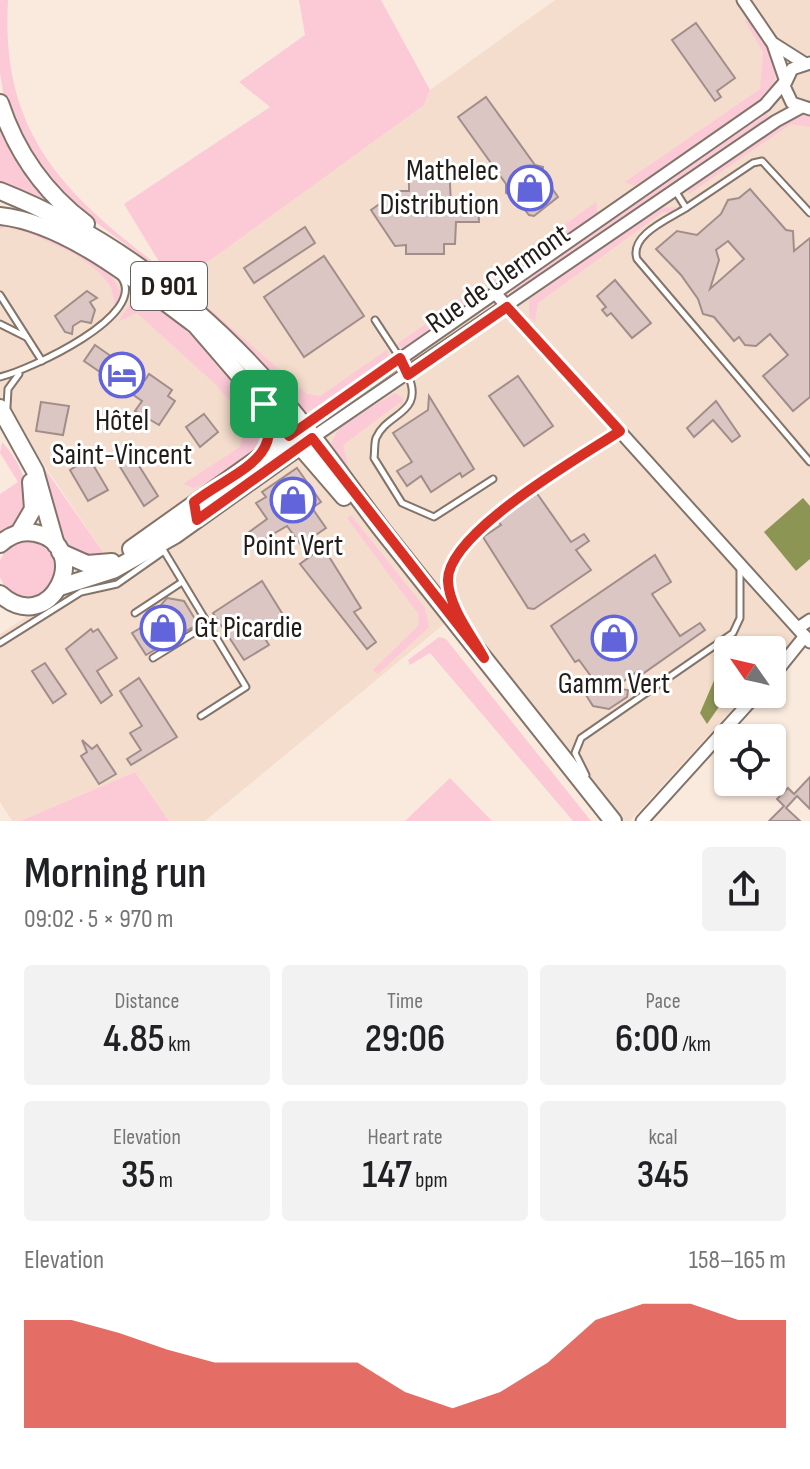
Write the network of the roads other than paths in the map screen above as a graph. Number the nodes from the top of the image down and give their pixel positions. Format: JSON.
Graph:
{"nodes":[{"id":1,"x":743,"y":0,"type":"edge"},
{"id":2,"x":773,"y":44,"type":"junction"},
{"id":3,"x":807,"y":63,"type":"edge"},
{"id":4,"x":785,"y":81,"type":"junction"},
{"id":5,"x":0,"y":103,"type":"edge"},
{"id":6,"x":805,"y":108,"type":"edge"},
{"id":7,"x":0,"y":191,"type":"edge"},
{"id":8,"x":675,"y":191,"type":"junction"},
{"id":9,"x":0,"y":198,"type":"edge"},
{"id":10,"x":686,"y":208,"type":"junction"},
{"id":11,"x":810,"y":213,"type":"edge"},
{"id":12,"x":0,"y":216,"type":"edge"},
{"id":13,"x":83,"y":248,"type":"junction"},
{"id":14,"x":138,"y":263,"type":"junction"},
{"id":15,"x":495,"y":293,"type":"junction"},
{"id":16,"x":0,"y":295,"type":"edge"},
{"id":17,"x":507,"y":307,"type":"junction"},
{"id":18,"x":375,"y":320,"type":"dead end"},
{"id":19,"x":0,"y":324,"type":"edge"},
{"id":20,"x":200,"y":328,"type":"junction"},
{"id":21,"x":27,"y":337,"type":"junction"},
{"id":22,"x":400,"y":358,"type":"junction"},
{"id":23,"x":42,"y":361,"type":"junction"},
{"id":24,"x":23,"y":371,"type":"junction"},
{"id":25,"x":408,"y":375,"type":"junction"},
{"id":26,"x":0,"y":377,"type":"edge"},
{"id":27,"x":264,"y":404,"type":"junction"},
{"id":28,"x":0,"y":408,"type":"edge"},
{"id":29,"x":344,"y":417,"type":"junction"},
{"id":30,"x":0,"y":420,"type":"edge"},
{"id":31,"x":620,"y":431,"type":"junction"},
{"id":32,"x":301,"y":437,"type":"junction"},
{"id":33,"x":23,"y":444,"type":"junction"},
{"id":34,"x":261,"y":455,"type":"junction"},
{"id":35,"x":810,"y":462,"type":"edge"},
{"id":36,"x":338,"y":472,"type":"junction"},
{"id":37,"x":493,"y":479,"type":"dead end"},
{"id":38,"x":194,"y":502,"type":"junction"},
{"id":39,"x":197,"y":520,"type":"junction"},
{"id":40,"x":8,"y":536,"type":"edge"},
{"id":41,"x":162,"y":547,"type":"junction"},
{"id":42,"x":59,"y":549,"type":"junction"},
{"id":43,"x":741,"y":565,"type":"junction"},
{"id":44,"x":182,"y":582,"type":"junction"},
{"id":45,"x":60,"y":587,"type":"junction"},
{"id":46,"x":0,"y":594,"type":"edge"},
{"id":47,"x":48,"y":605,"type":"junction"},
{"id":48,"x":22,"y":606,"type":"junction"},
{"id":49,"x":0,"y":610,"type":"edge"},
{"id":50,"x":135,"y":613,"type":"dead end"},
{"id":51,"x":39,"y":618,"type":"junction"},
{"id":52,"x":810,"y":620,"type":"edge"},
{"id":53,"x":208,"y":624,"type":"junction"},
{"id":54,"x":805,"y":635,"type":"edge"},
{"id":55,"x":0,"y":643,"type":"edge"},
{"id":56,"x":153,"y":658,"type":"dead end"},
{"id":57,"x":484,"y":658,"type":"junction"},
{"id":58,"x":786,"y":659,"type":"edge"},
{"id":59,"x":744,"y":708,"type":"edge"},
{"id":60,"x":201,"y":716,"type":"dead end"},
{"id":61,"x":601,"y":821,"type":"edge"},
{"id":62,"x":612,"y":821,"type":"edge"},
{"id":63,"x":642,"y":821,"type":"edge"}],
"edges":[{"from":1,"to":2,"type":"street"},
{"from":2,"to":3,"type":"street"},
{"from":2,"to":4,"type":"street"},
{"from":3,"to":4,"type":"street","name":"Rue de Clermont"},
{"from":4,"to":6,"type":"street"},
{"from":4,"to":15,"type":"street","name":"Rue de Clermont"},
{"from":5,"to":14,"type":"main road"},
{"from":6,"to":8,"type":"street","name":"Rue de Clermont"},
{"from":7,"to":14,"type":"main road","number":"D 901"},
{"from":8,"to":10,"type":"lane"},
{"from":8,"to":17,"type":"street","name":"Rue de Clermont"},
{"from":9,"to":20,"type":"main road","number":"D 901"},
{"from":10,"to":11,"type":"lane"},
{"from":10,"to":35,"type":"lane"},
{"from":12,"to":13,"type":"main road"},
{"from":13,"to":20,"type":"main road"},
{"from":13,"to":23,"type":"lane"},
{"from":14,"to":32,"type":"main road","number":"D 901"},
{"from":15,"to":17,"type":"street"},
{"from":15,"to":22,"type":"street","name":"Rue de Clermont"},
{"from":16,"to":21,"type":"lane"},
{"from":17,"to":25,"type":"street","name":"Rue de Clermont"},
{"from":17,"to":31,"type":"street"},
{"from":18,"to":22,"type":"lane"},
{"from":19,"to":21,"type":"lane"},
{"from":20,"to":27,"type":"main road","number":"D 901"},
{"from":21,"to":23,"type":"lane"},
{"from":22,"to":25,"type":"street"},
{"from":22,"to":32,"type":"street","name":"Rue de Clermont"},
{"from":23,"to":24,"type":"lane"},
{"from":24,"to":26,"type":"lane"},
{"from":24,"to":33,"type":"lane"},
{"from":25,"to":29,"type":"street","name":"Rue de Clermont"},
{"from":25,"to":37,"type":"lane"},
{"from":27,"to":32,"type":"main road","number":"D 901"},
{"from":27,"to":34,"type":"main road"},
{"from":28,"to":33,"type":"main road"},
{"from":29,"to":32,"type":"street","name":"Rue de Clermont"},
{"from":29,"to":36,"type":"street"},
{"from":30,"to":40,"type":"main road"},
{"from":31,"to":43,"type":"street"},
{"from":31,"to":57,"type":"lane"},
{"from":32,"to":34,"type":"main road","name":"Rue de Clermont"},
{"from":32,"to":36,"type":"main road"},
{"from":32,"to":39,"type":"main road","name":"Rue de Clermont"},
{"from":32,"to":61,"type":"main road"},
{"from":33,"to":42,"type":"main road"},
{"from":34,"to":38,"type":"main road","name":"Rue de Clermont"},
{"from":36,"to":57,"type":"main road"},
{"from":38,"to":39,"type":"lane"},
{"from":38,"to":42,"type":"main road","name":"Rue de Clermont"},
{"from":39,"to":41,"type":"main road","name":"Rue de Clermont"},
{"from":40,"to":42,"type":"main road","name":"Rue de Clermont"},
{"from":41,"to":44,"type":"lane"},
{"from":41,"to":45,"type":"main road","name":"Rue de Clermont"},
{"from":41,"to":47,"type":"lane"},
{"from":42,"to":45,"type":"main road"},
{"from":43,"to":54,"type":"street"},
{"from":43,"to":62,"type":"lane"},
{"from":44,"to":50,"type":"lane"},
{"from":44,"to":53,"type":"lane"},
{"from":45,"to":47,"type":"main road"},
{"from":46,"to":48,"type":"main road"},
{"from":47,"to":48,"type":"main road"},
{"from":47,"to":51,"type":"lane"},
{"from":48,"to":49,"type":"main road"},
{"from":48,"to":51,"type":"lane"},
{"from":51,"to":55,"type":"lane"},
{"from":52,"to":54,"type":"street"},
{"from":53,"to":56,"type":"lane"},
{"from":53,"to":60,"type":"lane"},
{"from":54,"to":58,"type":"street"},
{"from":57,"to":62,"type":"main road"},
{"from":59,"to":63,"type":"street"}]}
